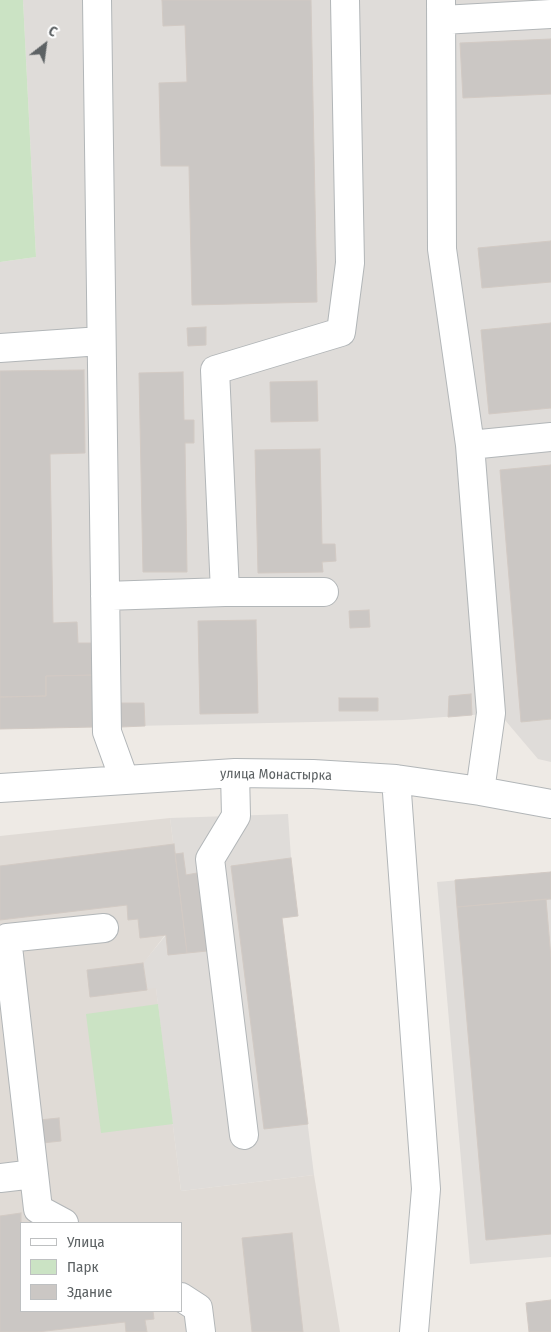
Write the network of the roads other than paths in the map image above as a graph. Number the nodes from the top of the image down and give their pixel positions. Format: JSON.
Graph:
{"nodes":[{"id":1,"x":96,"y":0,"type":"edge"},
{"id":2,"x":345,"y":0,"type":"edge"},
{"id":3,"x":442,"y":10,"type":"edge"},
{"id":4,"x":551,"y":14,"type":"edge"},
{"id":5,"x":101,"y":341,"type":"junction"},
{"id":6,"x":0,"y":348,"type":"edge"},
{"id":7,"x":551,"y":437,"type":"edge"},
{"id":8,"x":470,"y":445,"type":"junction"},
{"id":9,"x":224,"y":592,"type":"junction"},
{"id":10,"x":324,"y":592,"type":"dead end"},
{"id":11,"x":105,"y":596,"type":"junction"},
{"id":12,"x":235,"y":773,"type":"junction"},
{"id":13,"x":124,"y":779,"type":"junction"},
{"id":14,"x":396,"y":779,"type":"junction"},
{"id":15,"x":0,"y":788,"type":"edge"},
{"id":16,"x":480,"y":790,"type":"junction"},
{"id":17,"x":551,"y":804,"type":"edge"},
{"id":18,"x":104,"y":928,"type":"dead end"},
{"id":19,"x":244,"y":1135,"type":"dead end"},
{"id":20,"x":34,"y":1174,"type":"junction"},
{"id":21,"x":0,"y":1178,"type":"edge"},
{"id":22,"x":62,"y":1222,"type":"edge"},
{"id":23,"x":418,"y":1285,"type":"junction"},
{"id":24,"x":182,"y":1298,"type":"edge"},
{"id":25,"x":201,"y":1332,"type":"edge"},
{"id":26,"x":414,"y":1332,"type":"edge"},
{"id":27,"x":428,"y":1332,"type":"edge"}],
"edges":[{"from":1,"to":5,"type":"street"},
{"from":2,"to":9,"type":"street"},
{"from":3,"to":4,"type":"street"},
{"from":3,"to":8,"type":"street"},
{"from":5,"to":6,"type":"street"},
{"from":5,"to":11,"type":"street"},
{"from":7,"to":8,"type":"street"},
{"from":8,"to":16,"type":"street"},
{"from":9,"to":10,"type":"street"},
{"from":9,"to":11,"type":"street"},
{"from":11,"to":13,"type":"street"},
{"from":12,"to":13,"type":"street","name":"улица Монастырка"},
{"from":12,"to":14,"type":"street","name":"улица Монастырка"},
{"from":12,"to":19,"type":"street"},
{"from":13,"to":15,"type":"street","name":"улица Монастырка"},
{"from":14,"to":16,"type":"street","name":"улица Монастырка"},
{"from":14,"to":23,"type":"street"},
{"from":16,"to":17,"type":"street","name":"улица Монастырка"},
{"from":18,"to":20,"type":"street"},
{"from":20,"to":21,"type":"street"},
{"from":20,"to":22,"type":"street"},
{"from":23,"to":26,"type":"street"},
{"from":23,"to":27,"type":"street"},
{"from":24,"to":25,"type":"street"}]}
